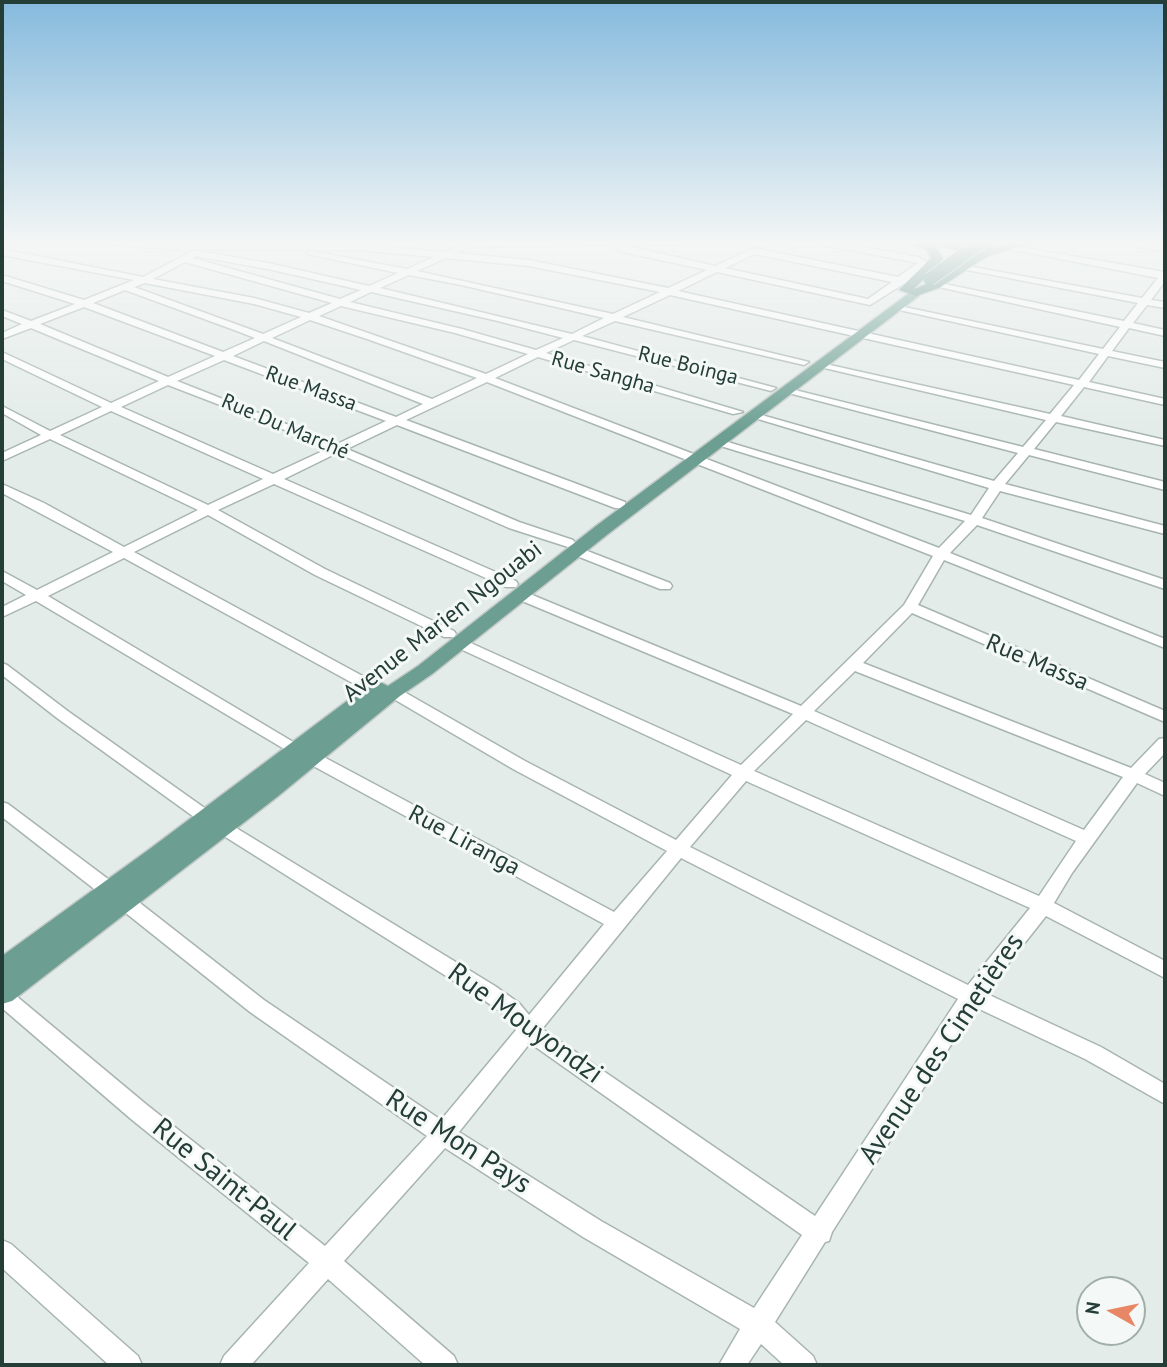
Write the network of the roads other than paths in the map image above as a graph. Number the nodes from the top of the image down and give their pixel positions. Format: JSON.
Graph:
{"nodes":[{"id":1,"x":81,"y":306,"type":"edge"},
{"id":2,"x":91,"y":306,"type":"edge"},
{"id":3,"x":176,"y":306,"type":"edge"},
{"id":4,"x":270,"y":306,"type":"edge"},
{"id":5,"x":336,"y":306,"type":"edge"},
{"id":6,"x":353,"y":306,"type":"edge"},
{"id":7,"x":443,"y":306,"type":"edge"},
{"id":8,"x":557,"y":306,"type":"edge"},
{"id":9,"x":637,"y":306,"type":"edge"},
{"id":10,"x":734,"y":306,"type":"edge"},
{"id":11,"x":891,"y":306,"type":"edge"},
{"id":12,"x":968,"y":306,"type":"edge"},
{"id":13,"x":1016,"y":306,"type":"edge"},
{"id":14,"x":1152,"y":306,"type":"edge"},
{"id":15,"x":2,"y":313,"type":"edge"},
{"id":16,"x":311,"y":318,"type":"junction"},
{"id":17,"x":611,"y":318,"type":"junction"},
{"id":18,"x":33,"y":324,"type":"junction"},
{"id":19,"x":1126,"y":325,"type":"junction"},
{"id":20,"x":854,"y":333,"type":"junction"},
{"id":21,"x":1165,"y":333,"type":"edge"},
{"id":22,"x":2,"y":336,"type":"edge"},
{"id":23,"x":263,"y":338,"type":"junction"},
{"id":24,"x":568,"y":338,"type":"junction"},
{"id":25,"x":1104,"y":352,"type":"junction"},
{"id":26,"x":535,"y":354,"type":"junction"},
{"id":27,"x":2,"y":355,"type":"edge"},
{"id":28,"x":221,"y":356,"type":"junction"},
{"id":29,"x":813,"y":364,"type":"junction"},
{"id":30,"x":1165,"y":365,"type":"edge"},
{"id":31,"x":486,"y":378,"type":"junction"},
{"id":32,"x":167,"y":381,"type":"junction"},
{"id":33,"x":1082,"y":383,"type":"junction"},
{"id":34,"x":779,"y":390,"type":"junction"},
{"id":35,"x":1165,"y":402,"type":"edge"},
{"id":36,"x":432,"y":403,"type":"junction"},
{"id":37,"x":111,"y":407,"type":"junction"},
{"id":38,"x":2,"y":408,"type":"edge"},
{"id":39,"x":745,"y":414,"type":"junction"},
{"id":40,"x":1052,"y":417,"type":"junction"},
{"id":41,"x":397,"y":420,"type":"junction"},
{"id":42,"x":50,"y":435,"type":"junction"},
{"id":43,"x":717,"y":443,"type":"junction"},
{"id":44,"x":1165,"y":443,"type":"edge"},
{"id":45,"x":339,"y":450,"type":"junction"},
{"id":46,"x":1025,"y":451,"type":"junction"},
{"id":47,"x":2,"y":457,"type":"edge"},
{"id":48,"x":689,"y":458,"type":"junction"},
{"id":49,"x":275,"y":479,"type":"junction"},
{"id":50,"x":997,"y":486,"type":"junction"},
{"id":51,"x":1165,"y":486,"type":"edge"},
{"id":52,"x":2,"y":488,"type":"edge"},
{"id":53,"x":620,"y":505,"type":"junction"},
{"id":54,"x":208,"y":510,"type":"junction"},
{"id":55,"x":973,"y":520,"type":"junction"},
{"id":56,"x":1165,"y":530,"type":"edge"},
{"id":57,"x":572,"y":547,"type":"junction"},
{"id":58,"x":125,"y":552,"type":"junction"},
{"id":59,"x":941,"y":554,"type":"junction"},
{"id":60,"x":2,"y":575,"type":"edge"},
{"id":61,"x":1165,"y":585,"type":"edge"},
{"id":62,"x":665,"y":586,"type":"dead end"},
{"id":63,"x":515,"y":589,"type":"junction"},
{"id":64,"x":39,"y":595,"type":"junction"},
{"id":65,"x":910,"y":607,"type":"junction"},
{"id":66,"x":2,"y":613,"type":"edge"},
{"id":67,"x":454,"y":638,"type":"junction"},
{"id":68,"x":1165,"y":644,"type":"edge"},
{"id":69,"x":852,"y":664,"type":"junction"},
{"id":70,"x":2,"y":668,"type":"edge"},
{"id":71,"x":384,"y":690,"type":"junction"},
{"id":72,"x":804,"y":713,"type":"junction"},
{"id":73,"x":1165,"y":717,"type":"edge"},
{"id":74,"x":1165,"y":743,"type":"edge"},
{"id":75,"x":304,"y":754,"type":"junction"},
{"id":76,"x":744,"y":772,"type":"junction"},
{"id":77,"x":1134,"y":775,"type":"junction"},
{"id":78,"x":1165,"y":790,"type":"edge"},
{"id":79,"x":2,"y":808,"type":"edge"},
{"id":80,"x":214,"y":822,"type":"junction"},
{"id":81,"x":1086,"y":838,"type":"junction"},
{"id":82,"x":680,"y":850,"type":"junction"},
{"id":83,"x":117,"y":895,"type":"junction"},
{"id":84,"x":1043,"y":906,"type":"junction"},
{"id":85,"x":617,"y":922,"type":"junction"},
{"id":86,"x":2,"y":970,"type":"edge"},
{"id":87,"x":1165,"y":970,"type":"edge"},
{"id":88,"x":2,"y":995,"type":"edge"},
{"id":89,"x":971,"y":996,"type":"junction"},
{"id":90,"x":529,"y":1031,"type":"junction"},
{"id":91,"x":1165,"y":1095,"type":"edge"},
{"id":92,"x":443,"y":1134,"type":"junction"},
{"id":93,"x":820,"y":1233,"type":"junction"},
{"id":94,"x":2,"y":1252,"type":"edge"},
{"id":95,"x":328,"y":1263,"type":"junction"},
{"id":96,"x":757,"y":1324,"type":"junction"},
{"id":97,"x":130,"y":1365,"type":"edge"},
{"id":98,"x":233,"y":1365,"type":"edge"},
{"id":99,"x":445,"y":1365,"type":"edge"},
{"id":100,"x":732,"y":1365,"type":"edge"},
{"id":101,"x":804,"y":1365,"type":"edge"}],
"edges":[{"from":1,"to":18,"type":"street"},
{"from":2,"to":28,"type":"street","name":"Rue Massa"},
{"from":3,"to":23,"type":"street"},
{"from":4,"to":16,"type":"street"},
{"from":5,"to":16,"type":"street"},
{"from":6,"to":26,"type":"street","name":"Rue Sangha"},
{"from":7,"to":24,"type":"street","name":"Rue Boinga"},
{"from":8,"to":17,"type":"street"},
{"from":9,"to":17,"type":"street"},
{"from":10,"to":20,"type":"street"},
{"from":11,"to":20,"type":"main road","name":"Avenue Marien Ngouabi"},
{"from":12,"to":25,"type":"street"},
{"from":13,"to":19,"type":"street"},
{"from":14,"to":19,"type":"street"},
{"from":15,"to":18,"type":"street","name":"Rue Du Marché"},
{"from":16,"to":23,"type":"street"},
{"from":16,"to":31,"type":"street"},
{"from":17,"to":24,"type":"street"},
{"from":17,"to":29,"type":"street"},
{"from":18,"to":22,"type":"street"},
{"from":18,"to":32,"type":"street","name":"Rue Du Marché"},
{"from":19,"to":21,"type":"street"},
{"from":19,"to":25,"type":"street"},
{"from":20,"to":29,"type":"main road","name":"Avenue Marien Ngouabi"},
{"from":20,"to":33,"type":"street"},
{"from":23,"to":28,"type":"street"},
{"from":23,"to":36,"type":"street"},
{"from":24,"to":26,"type":"street"},
{"from":24,"to":34,"type":"street","name":"Rue Boinga"},
{"from":25,"to":30,"type":"street"},
{"from":25,"to":33,"type":"street"},
{"from":26,"to":31,"type":"street"},
{"from":26,"to":39,"type":"street","name":"Rue Sangha"},
{"from":27,"to":37,"type":"street"},
{"from":28,"to":32,"type":"street"},
{"from":28,"to":41,"type":"street","name":"Rue Massa"},
{"from":29,"to":34,"type":"main road","name":"Avenue Marien Ngouabi"},
{"from":29,"to":40,"type":"street"},
{"from":31,"to":36,"type":"street"},
{"from":31,"to":48,"type":"street"},
{"from":32,"to":37,"type":"street"},
{"from":32,"to":45,"type":"street","name":"Rue Du Marché"},
{"from":33,"to":35,"type":"street"},
{"from":33,"to":40,"type":"street"},
{"from":34,"to":39,"type":"main road","name":"Avenue Marien Ngouabi"},
{"from":34,"to":46,"type":"street","name":"Rue Boinga"},
{"from":36,"to":41,"type":"street"},
{"from":37,"to":42,"type":"street"},
{"from":37,"to":49,"type":"street"},
{"from":38,"to":42,"type":"street"},
{"from":39,"to":43,"type":"main road","name":"Avenue Marien Ngouabi"},
{"from":39,"to":48,"type":"main road"},
{"from":39,"to":50,"type":"street","name":"Rue Sangha"},
{"from":40,"to":44,"type":"street"},
{"from":40,"to":46,"type":"street"},
{"from":41,"to":45,"type":"street"},
{"from":41,"to":53,"type":"street","name":"Rue Massa"},
{"from":42,"to":47,"type":"street"},
{"from":42,"to":54,"type":"street"},
{"from":43,"to":48,"type":"main road","name":"Avenue Marien Ngouabi"},
{"from":43,"to":55,"type":"street"},
{"from":45,"to":49,"type":"street"},
{"from":45,"to":57,"type":"street","name":"Rue Du Marché"},
{"from":46,"to":50,"type":"street"},
{"from":46,"to":51,"type":"street","name":"Rue Boinga"},
{"from":48,"to":53,"type":"main road"},
{"from":48,"to":57,"type":"main road","name":"Avenue Marien Ngouabi"},
{"from":48,"to":59,"type":"street"},
{"from":49,"to":54,"type":"street"},
{"from":49,"to":63,"type":"street"},
{"from":50,"to":55,"type":"street"},
{"from":50,"to":56,"type":"street","name":"Rue Sangha"},
{"from":52,"to":58,"type":"street"},
{"from":53,"to":57,"type":"main road"},
{"from":54,"to":58,"type":"street"},
{"from":54,"to":67,"type":"street"},
{"from":55,"to":59,"type":"street"},
{"from":55,"to":61,"type":"street"},
{"from":57,"to":62,"type":"street","name":"Rue Du Marché"},
{"from":57,"to":63,"type":"main road","name":"Avenue Marien Ngouabi"},
{"from":58,"to":64,"type":"street"},
{"from":58,"to":71,"type":"street"},
{"from":59,"to":65,"type":"street"},
{"from":59,"to":68,"type":"street"},
{"from":60,"to":64,"type":"street","name":"Rue Liranga"},
{"from":63,"to":67,"type":"main road","name":"Avenue Marien Ngouabi"},
{"from":63,"to":72,"type":"street"},
{"from":64,"to":66,"type":"street"},
{"from":64,"to":75,"type":"street","name":"Rue Liranga"},
{"from":65,"to":69,"type":"street"},
{"from":65,"to":73,"type":"street","name":"Rue Massa"},
{"from":67,"to":71,"type":"main road","name":"Avenue Marien Ngouabi"},
{"from":67,"to":76,"type":"street"},
{"from":69,"to":72,"type":"street"},
{"from":69,"to":77,"type":"street"},
{"from":70,"to":80,"type":"street","name":"Rue Mouyondzi"},
{"from":71,"to":75,"type":"main road","name":"Avenue Marien Ngouabi"},
{"from":71,"to":82,"type":"street"},
{"from":72,"to":76,"type":"street"},
{"from":72,"to":81,"type":"street"},
{"from":74,"to":77,"type":"street","name":"Avenue des Cimetières"},
{"from":75,"to":80,"type":"main road","name":"Avenue Marien Ngouabi"},
{"from":75,"to":85,"type":"street","name":"Rue Liranga"},
{"from":76,"to":82,"type":"street"},
{"from":76,"to":84,"type":"street"},
{"from":77,"to":78,"type":"street"},
{"from":77,"to":81,"type":"street","name":"Avenue des Cimetières"},
{"from":79,"to":83,"type":"street","name":"Rue Mon Pays"},
{"from":80,"to":83,"type":"main road","name":"Avenue Marien Ngouabi"},
{"from":80,"to":90,"type":"street","name":"Rue Mouyondzi"},
{"from":81,"to":84,"type":"street","name":"Avenue des Cimetières"},
{"from":82,"to":85,"type":"street"},
{"from":82,"to":89,"type":"street"},
{"from":83,"to":86,"type":"main road"},
{"from":83,"to":88,"type":"main road","name":"Avenue Marien Ngouabi"},
{"from":83,"to":92,"type":"street","name":"Rue Mon Pays"},
{"from":84,"to":87,"type":"street"},
{"from":84,"to":89,"type":"street","name":"Avenue des Cimetières"},
{"from":85,"to":90,"type":"street"},
{"from":88,"to":95,"type":"street","name":"Rue Saint-Paul"},
{"from":89,"to":91,"type":"street"},
{"from":89,"to":93,"type":"street","name":"Avenue des Cimetières"},
{"from":90,"to":92,"type":"street"},
{"from":90,"to":93,"type":"street","name":"Rue Mouyondzi"},
{"from":92,"to":95,"type":"street"},
{"from":92,"to":96,"type":"street","name":"Rue Mon Pays"},
{"from":93,"to":96,"type":"street","name":"Avenue des Cimetières"},
{"from":94,"to":97,"type":"street"},
{"from":95,"to":98,"type":"street"},
{"from":95,"to":99,"type":"street","name":"Rue Saint-Paul"},
{"from":96,"to":100,"type":"street","name":"Avenue des Cimetières"},
{"from":96,"to":101,"type":"street","name":"Rue Mon Pays"}]}
